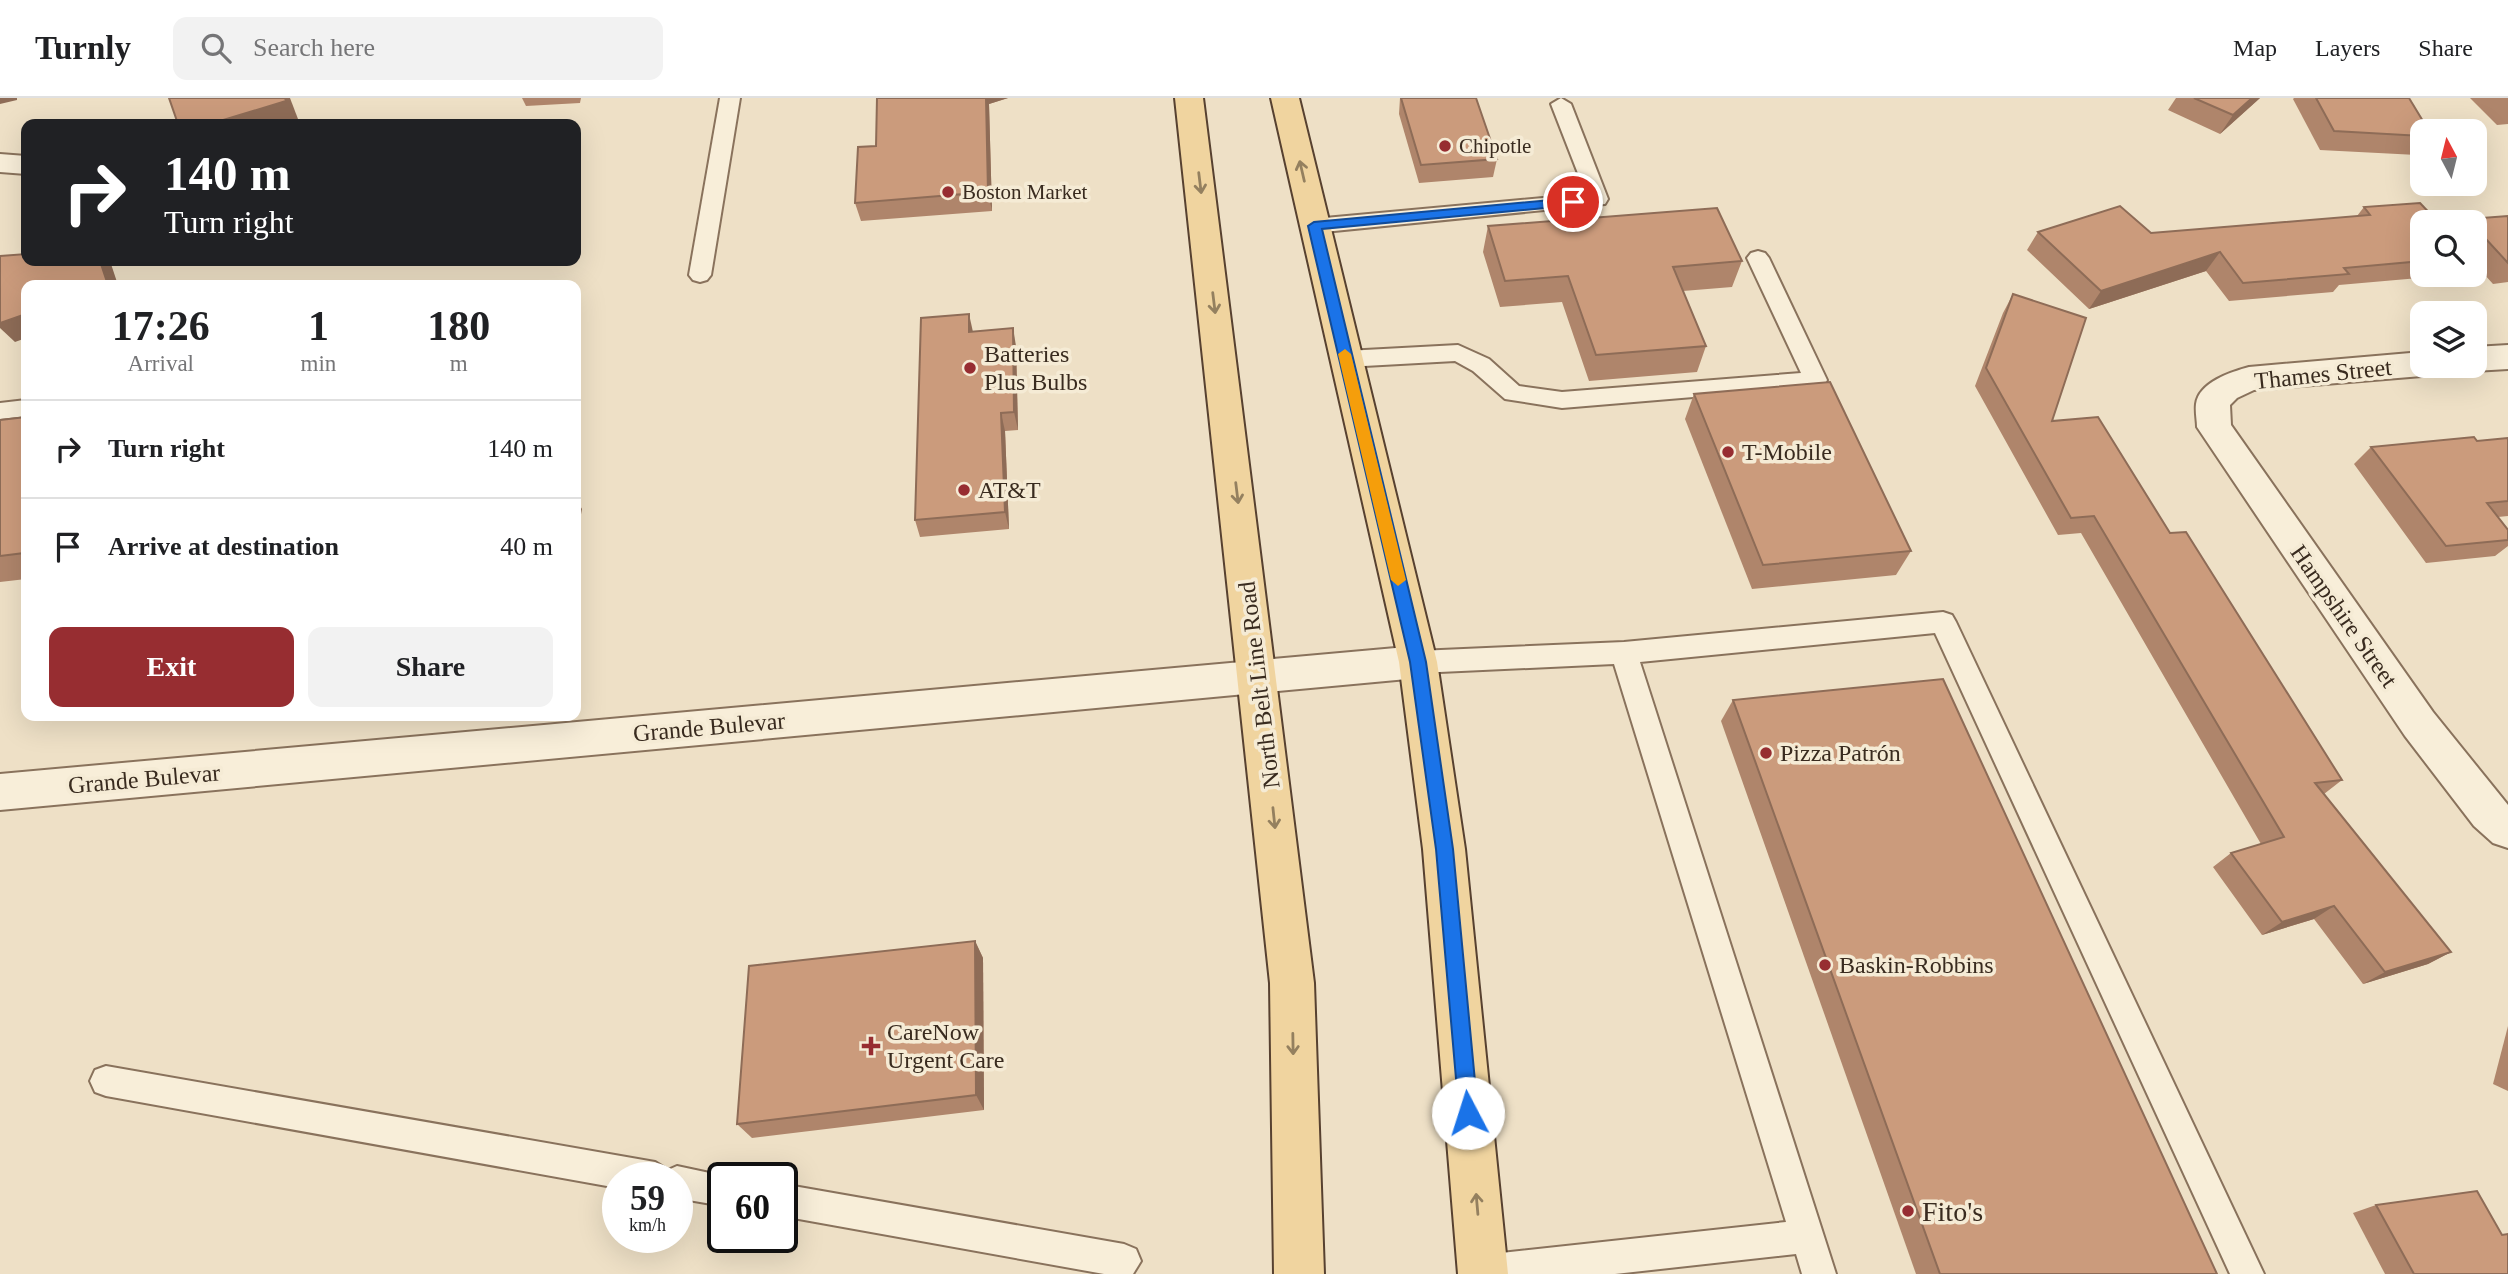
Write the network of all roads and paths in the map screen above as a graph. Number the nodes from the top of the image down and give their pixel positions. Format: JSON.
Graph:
{"nodes":[{"id":1,"x":730,"y":98,"type":"edge"},
{"id":2,"x":1189,"y":98,"type":"edge"},
{"id":3,"x":1285,"y":98,"type":"edge"},
{"id":4,"x":1561,"y":104,"type":"dead end"},
{"id":5,"x":0,"y":163,"type":"edge"},
{"id":6,"x":21,"y":165,"type":"edge"},
{"id":7,"x":1314,"y":226,"type":"junction"},
{"id":8,"x":1758,"y":258,"type":"dead end"},
{"id":9,"x":700,"y":275,"type":"dead end"},
{"id":10,"x":2508,"y":357,"type":"edge"},
{"id":11,"x":2487,"y":358,"type":"edge"},
{"id":12,"x":1346,"y":359,"type":"junction"},
{"id":13,"x":2410,"y":365,"type":"edge"},
{"id":14,"x":2225,"y":390,"type":"joint"},
{"id":15,"x":21,"y":409,"type":"edge"},
{"id":16,"x":0,"y":411,"type":"edge"},
{"id":17,"x":1624,"y":653,"type":"junction"},
{"id":18,"x":1418,"y":662,"type":"junction"},
{"id":19,"x":1258,"y":677,"type":"junction"},
{"id":20,"x":0,"y":792,"type":"edge"},
{"id":21,"x":2508,"y":830,"type":"edge"},
{"id":22,"x":106,"y":1081,"type":"dead end"},
{"id":23,"x":602,"y":1169,"type":"edge"},
{"id":24,"x":798,"y":1203,"type":"edge"},
{"id":25,"x":1807,"y":1236,"type":"junction"},
{"id":26,"x":1124,"y":1261,"type":"dead end"},
{"id":27,"x":1483,"y":1273,"type":"edge"},
{"id":28,"x":1298,"y":1274,"type":"edge"},
{"id":29,"x":1819,"y":1274,"type":"edge"},
{"id":30,"x":2247,"y":1274,"type":"edge"}],
"edges":[{"from":1,"to":9,"type":"lane"},
{"from":2,"to":19,"type":"main road","name":"North Belt Line Road","one_way":true},
{"from":7,"to":3,"type":"main road","one_way":true},
{"from":4,"to":7,"type":"lane"},
{"from":5,"to":6,"type":"street"},
{"from":7,"to":12,"type":"main road"},
{"from":8,"to":12,"type":"lane"},
{"from":10,"to":11,"type":"street"},
{"from":12,"to":18,"type":"main road"},
{"from":13,"to":14,"type":"street","name":"Thames Street"},
{"from":14,"to":21,"type":"street","name":"Hampshire Street"},
{"from":15,"to":16,"type":"lane"},
{"from":17,"to":18,"type":"lane"},
{"from":17,"to":25,"type":"lane"},
{"from":17,"to":30,"type":"lane"},
{"from":18,"to":19,"type":"street","name":"Grande Bulevar"},
{"from":27,"to":18,"type":"main road","one_way":true},
{"from":19,"to":20,"type":"street","name":"Grande Bulevar"},
{"from":19,"to":28,"type":"main road","name":"North Belt Line Road","one_way":true},
{"from":22,"to":23,"type":"lane"},
{"from":24,"to":26,"type":"lane"},
{"from":25,"to":27,"type":"lane"},
{"from":25,"to":29,"type":"lane"}]}
